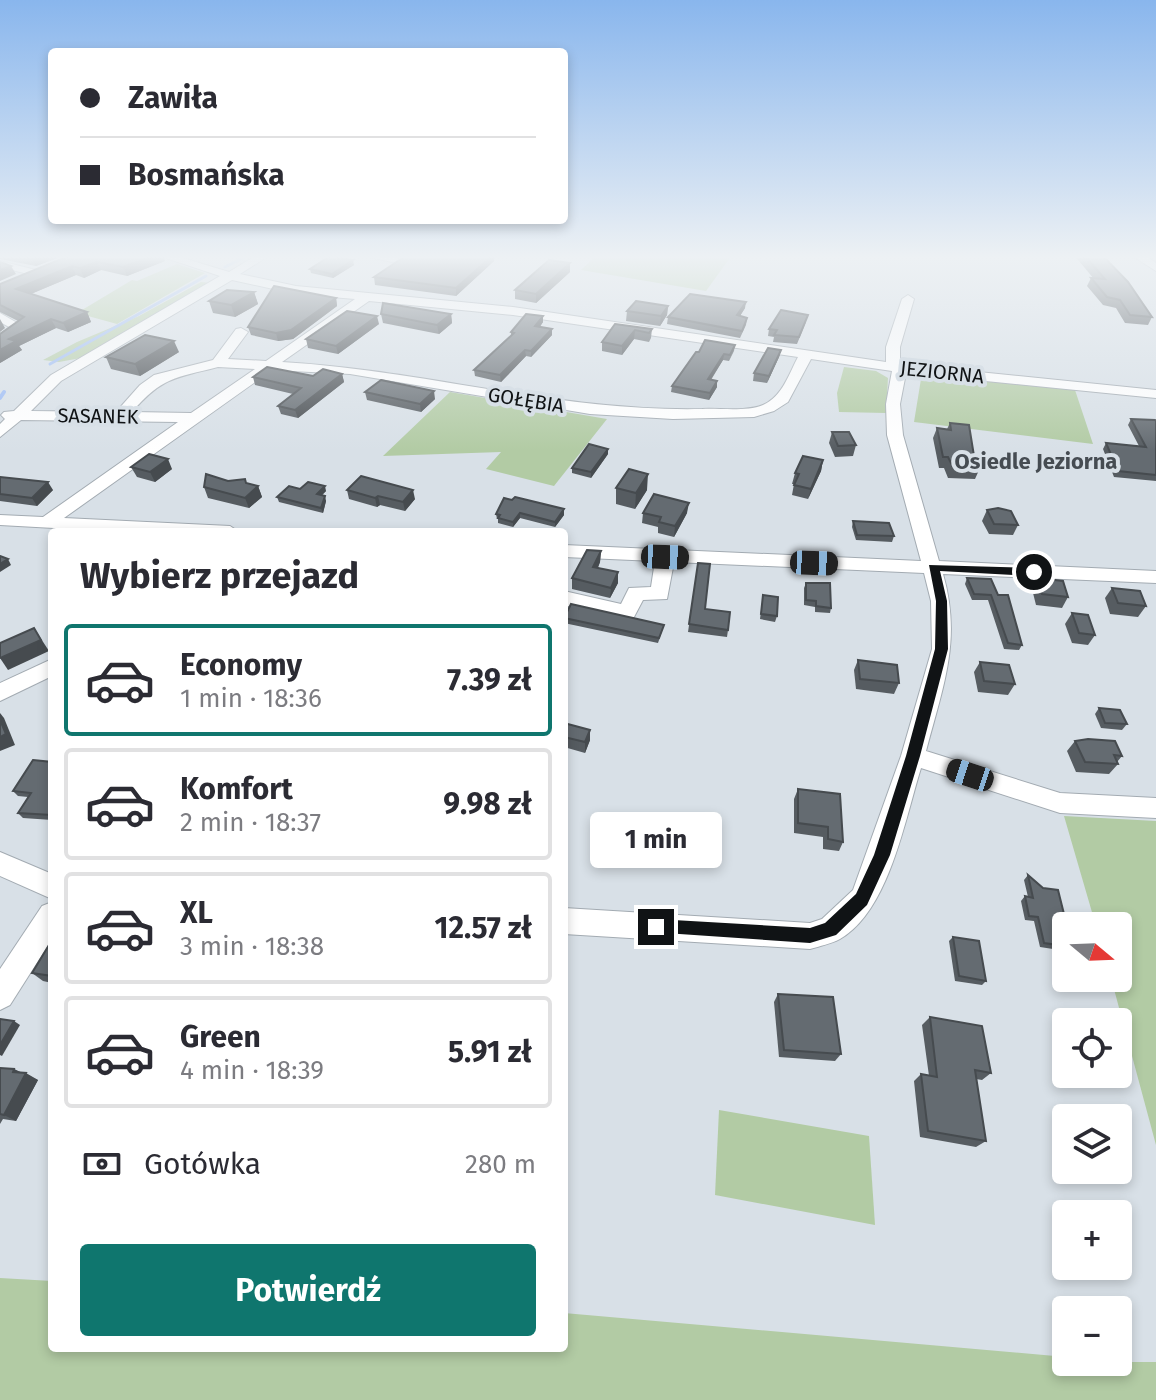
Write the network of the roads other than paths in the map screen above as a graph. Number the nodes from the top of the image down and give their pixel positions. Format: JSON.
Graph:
{"nodes":[{"id":1,"x":6,"y":320,"type":"edge"},
{"id":2,"x":155,"y":320,"type":"edge"},
{"id":3,"x":333,"y":320,"type":"edge"},
{"id":4,"x":572,"y":320,"type":"edge"},
{"id":5,"x":901,"y":320,"type":"edge"},
{"id":6,"x":241,"y":332,"type":"dead end"},
{"id":7,"x":0,"y":340,"type":"edge"},
{"id":8,"x":806,"y":355,"type":"junction"},
{"id":9,"x":218,"y":363,"type":"junction"},
{"id":10,"x":269,"y":365,"type":"junction"},
{"id":11,"x":897,"y":368,"type":"junction"},
{"id":12,"x":1156,"y":394,"type":"edge"},
{"id":13,"x":8,"y":415,"type":"edge"},
{"id":14,"x":121,"y":416,"type":"junction"},
{"id":15,"x":195,"y":418,"type":"junction"},
{"id":16,"x":0,"y":432,"type":"edge"},
{"id":17,"x":0,"y":520,"type":"edge"},
{"id":18,"x":47,"y":522,"type":"junction"},
{"id":19,"x":144,"y":528,"type":"edge"},
{"id":20,"x":568,"y":551,"type":"edge"},
{"id":21,"x":665,"y":557,"type":"junction"},
{"id":22,"x":933,"y":567,"type":"junction"},
{"id":23,"x":1156,"y":577,"type":"edge"},
{"id":24,"x":568,"y":599,"type":"edge"},
{"id":25,"x":48,"y":669,"type":"edge"},
{"id":26,"x":0,"y":693,"type":"edge"},
{"id":27,"x":913,"y":756,"type":"junction"},
{"id":28,"x":1156,"y":808,"type":"edge"},
{"id":29,"x":0,"y":864,"type":"edge"},
{"id":30,"x":48,"y":885,"type":"edge"},
{"id":31,"x":48,"y":921,"type":"edge"},
{"id":32,"x":568,"y":921,"type":"edge"},
{"id":33,"x":0,"y":995,"type":"edge"}],
"edges":[{"from":1,"to":7,"type":"street"},
{"from":2,"to":13,"type":"street"},
{"from":3,"to":10,"type":"street"},
{"from":4,"to":8,"type":"street","name":"JEZIORNA"},
{"from":5,"to":11,"type":"street"},
{"from":6,"to":9,"type":"street"},
{"from":8,"to":10,"type":"street","name":"GOŁĘBIA"},
{"from":8,"to":11,"type":"street","name":"JEZIORNA"},
{"from":9,"to":10,"type":"street","name":"GOŁĘBIA"},
{"from":9,"to":14,"type":"street","name":"GOŁĘBIA"},
{"from":10,"to":15,"type":"street"},
{"from":11,"to":12,"type":"street","name":"JEZIORNA"},
{"from":11,"to":22,"type":"street"},
{"from":13,"to":14,"type":"street","name":"SASANEK"},
{"from":13,"to":16,"type":"street"},
{"from":14,"to":15,"type":"street","name":"SASANEK"},
{"from":15,"to":18,"type":"street"},
{"from":17,"to":18,"type":"street"},
{"from":18,"to":19,"type":"street"},
{"from":20,"to":21,"type":"street"},
{"from":21,"to":22,"type":"street"},
{"from":21,"to":24,"type":"street"},
{"from":22,"to":23,"type":"street"},
{"from":22,"to":27,"type":"street"},
{"from":25,"to":26,"type":"street"},
{"from":27,"to":28,"type":"street"},
{"from":27,"to":32,"type":"street"},
{"from":29,"to":30,"type":"street"},
{"from":31,"to":33,"type":"street"}]}
